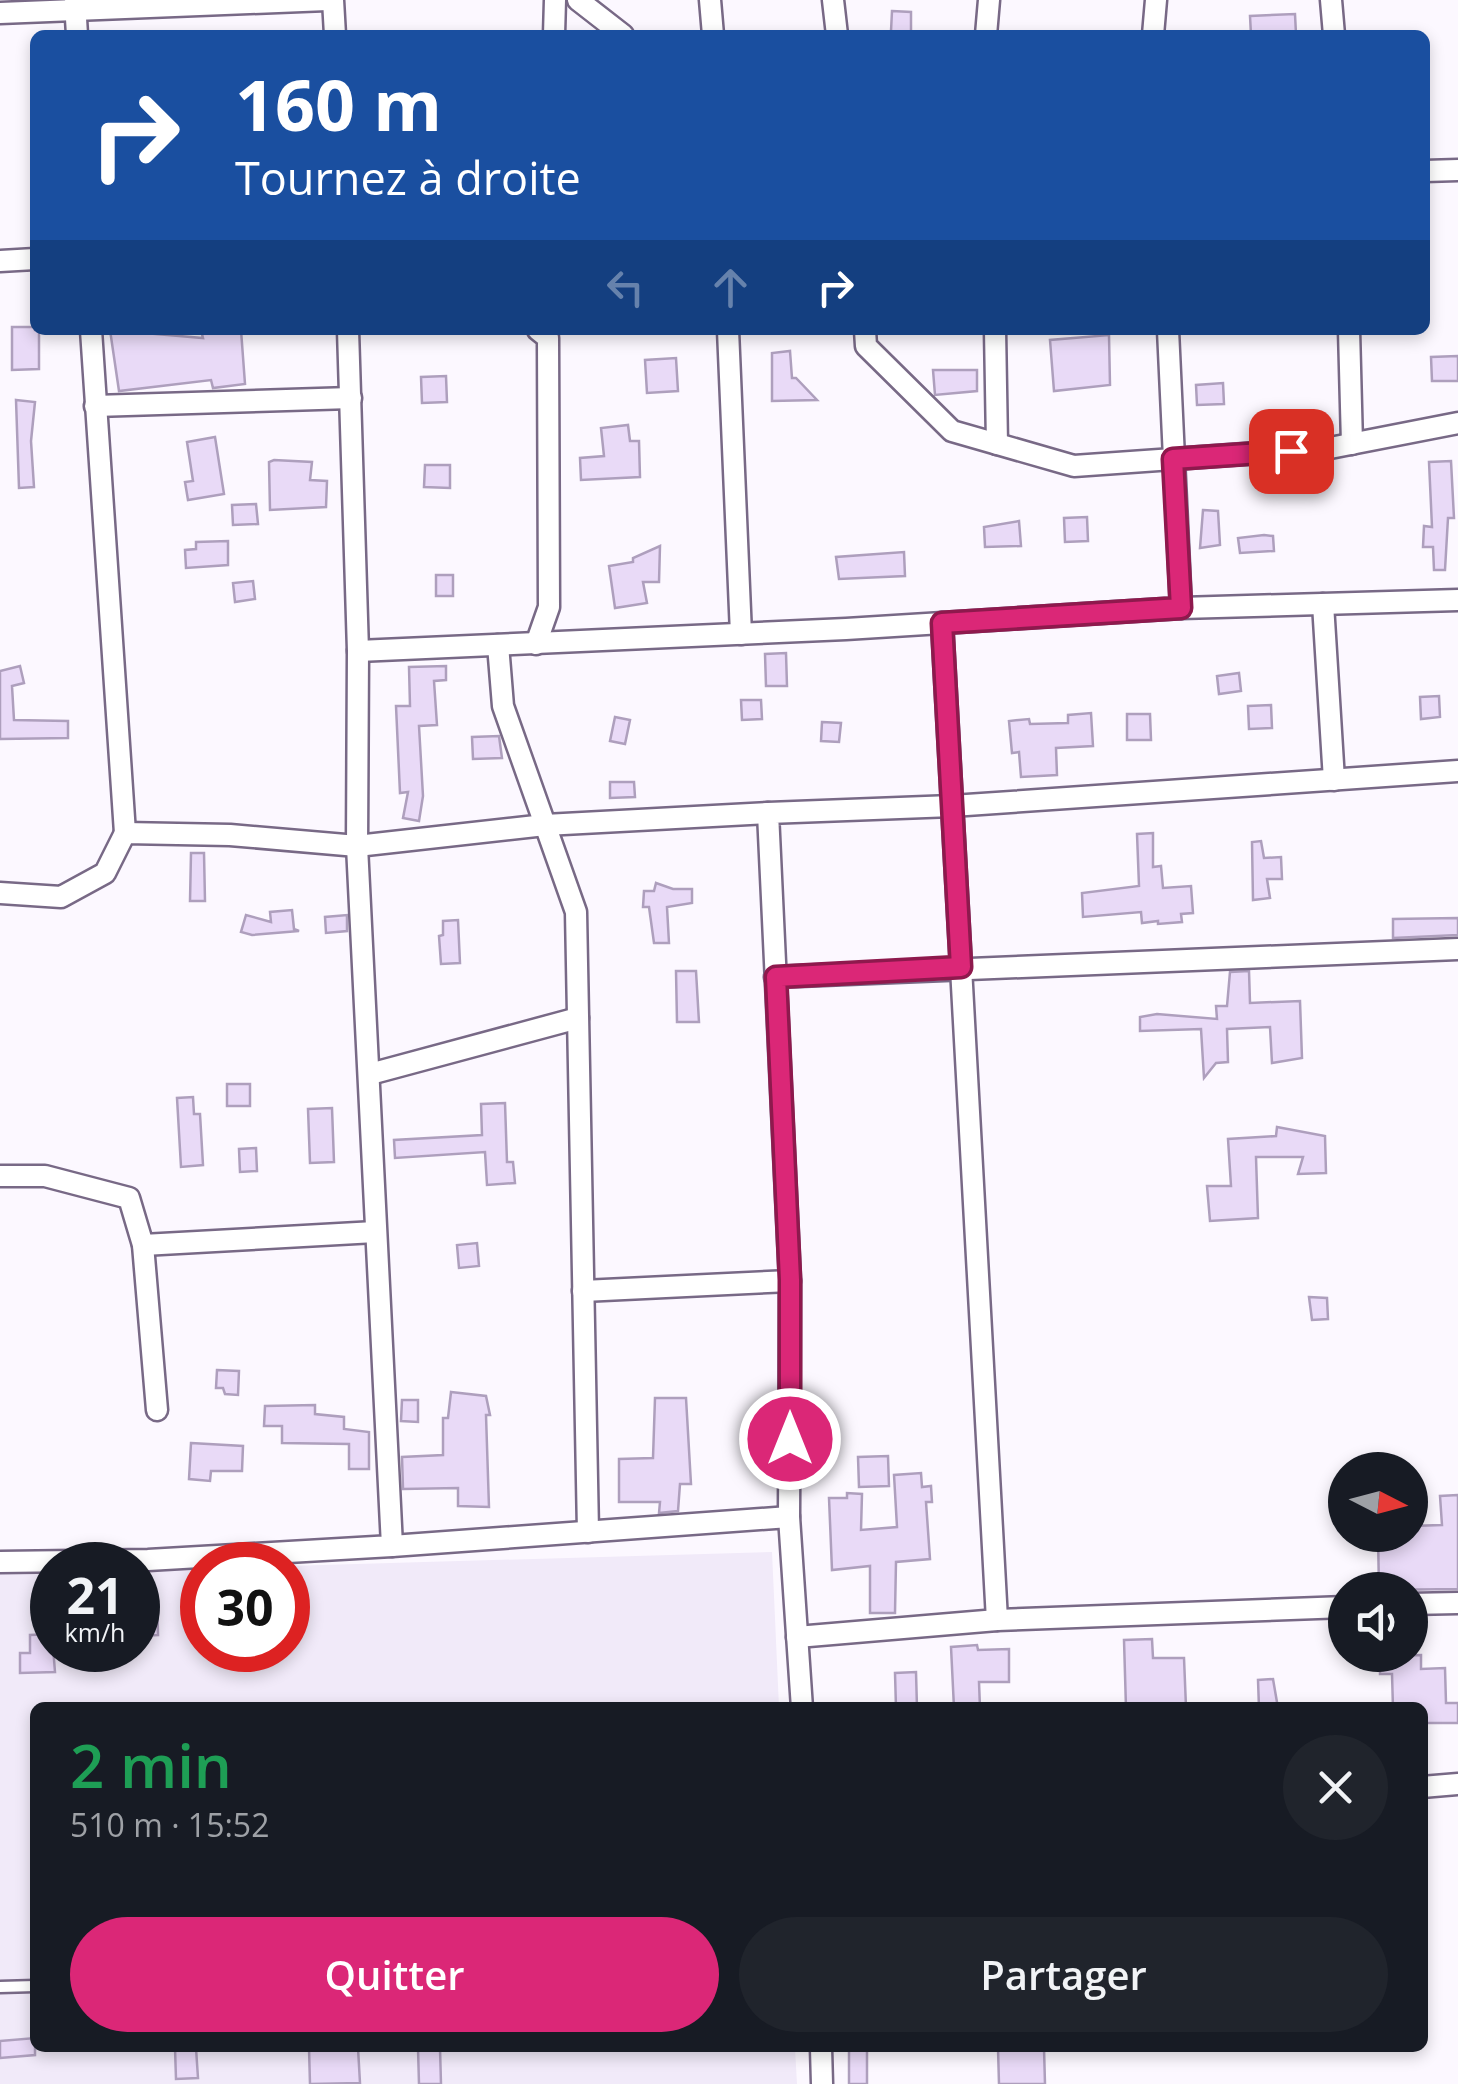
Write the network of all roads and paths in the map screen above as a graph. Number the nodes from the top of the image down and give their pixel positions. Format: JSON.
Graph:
{"nodes":[{"id":1,"x":330,"y":0,"type":"edge"},
{"id":2,"x":554,"y":0,"type":"edge"},
{"id":3,"x":578,"y":0,"type":"edge"},
{"id":4,"x":710,"y":0,"type":"edge"},
{"id":5,"x":833,"y":0,"type":"edge"},
{"id":6,"x":989,"y":0,"type":"edge"},
{"id":7,"x":1156,"y":0,"type":"edge"},
{"id":8,"x":1331,"y":0,"type":"edge"},
{"id":9,"x":76,"y":6,"type":"edge"},
{"id":10,"x":0,"y":13,"type":"edge"},
{"id":11,"x":334,"y":30,"type":"edge"},
{"id":12,"x":554,"y":30,"type":"edge"},
{"id":13,"x":617,"y":30,"type":"edge"},
{"id":14,"x":712,"y":30,"type":"edge"},
{"id":15,"x":837,"y":30,"type":"edge"},
{"id":16,"x":986,"y":30,"type":"edge"},
{"id":17,"x":1153,"y":30,"type":"edge"},
{"id":18,"x":1334,"y":30,"type":"edge"},
{"id":19,"x":1458,"y":170,"type":"edge"},
{"id":20,"x":1430,"y":171,"type":"edge"},
{"id":21,"x":30,"y":259,"type":"edge"},
{"id":22,"x":0,"y":261,"type":"edge"},
{"id":23,"x":91,"y":335,"type":"edge"},
{"id":24,"x":348,"y":335,"type":"edge"},
{"id":25,"x":544,"y":335,"type":"edge"},
{"id":26,"x":728,"y":335,"type":"edge"},
{"id":27,"x":865,"y":335,"type":"edge"},
{"id":28,"x":995,"y":335,"type":"edge"},
{"id":29,"x":1168,"y":335,"type":"edge"},
{"id":30,"x":1348,"y":335,"type":"edge"},
{"id":31,"x":352,"y":398,"type":"junction"},
{"id":32,"x":95,"y":406,"type":"junction"},
{"id":33,"x":1458,"y":423,"type":"edge"},
{"id":34,"x":996,"y":444,"type":"junction"},
{"id":35,"x":1352,"y":444,"type":"junction"},
{"id":36,"x":1173,"y":459,"type":"junction"},
{"id":37,"x":1458,"y":600,"type":"edge"},
{"id":38,"x":1323,"y":604,"type":"junction"},
{"id":39,"x":1181,"y":608,"type":"junction"},
{"id":40,"x":942,"y":623,"type":"junction"},
{"id":41,"x":741,"y":634,"type":"junction"},
{"id":42,"x":536,"y":644,"type":"junction"},
{"id":43,"x":498,"y":645,"type":"junction"},
{"id":44,"x":358,"y":651,"type":"junction"},
{"id":45,"x":1458,"y":771,"type":"edge"},
{"id":46,"x":1334,"y":780,"type":"junction"},
{"id":47,"x":952,"y":806,"type":"junction"},
{"id":48,"x":768,"y":812,"type":"junction"},
{"id":49,"x":546,"y":826,"type":"junction"},
{"id":50,"x":125,"y":832,"type":"junction"},
{"id":51,"x":358,"y":846,"type":"junction"},
{"id":52,"x":0,"y":893,"type":"edge"},
{"id":53,"x":1458,"y":949,"type":"edge"},
{"id":54,"x":961,"y":967,"type":"junction"},
{"id":55,"x":776,"y":977,"type":"junction"},
{"id":56,"x":578,"y":1018,"type":"junction"},
{"id":57,"x":370,"y":1074,"type":"junction"},
{"id":58,"x":0,"y":1176,"type":"edge"},
{"id":59,"x":375,"y":1232,"type":"junction"},
{"id":60,"x":143,"y":1245,"type":"junction"},
{"id":61,"x":790,"y":1280,"type":"junction"},
{"id":62,"x":583,"y":1290,"type":"junction"},
{"id":63,"x":156,"y":1410,"type":"dead end"},
{"id":64,"x":788,"y":1517,"type":"junction"},
{"id":65,"x":588,"y":1532,"type":"junction"},
{"id":66,"x":392,"y":1546,"type":"junction"},
{"id":67,"x":0,"y":1562,"type":"edge"},
{"id":68,"x":1458,"y":1602,"type":"edge"},
{"id":69,"x":1428,"y":1603,"type":"edge"},
{"id":70,"x":1328,"y":1608,"type":"edge"},
{"id":71,"x":997,"y":1620,"type":"junction"},
{"id":72,"x":797,"y":1637,"type":"junction"},
{"id":73,"x":802,"y":1702,"type":"edge"},
{"id":74,"x":1458,"y":1784,"type":"edge"},
{"id":75,"x":1428,"y":1786,"type":"edge"},
{"id":76,"x":0,"y":1986,"type":"edge"},
{"id":77,"x":30,"y":1986,"type":"edge"},
{"id":78,"x":821,"y":2052,"type":"edge"},
{"id":79,"x":822,"y":2084,"type":"edge"}],
"edges":[{"from":1,"to":9,"type":"street"},
{"from":1,"to":11,"type":"street"},
{"from":2,"to":12,"type":"street"},
{"from":3,"to":13,"type":"street"},
{"from":4,"to":14,"type":"street"},
{"from":5,"to":15,"type":"street"},
{"from":6,"to":16,"type":"street"},
{"from":7,"to":17,"type":"street"},
{"from":8,"to":18,"type":"street"},
{"from":9,"to":10,"type":"street"},
{"from":19,"to":20,"type":"street"},
{"from":21,"to":22,"type":"street"},
{"from":23,"to":32,"type":"street"},
{"from":24,"to":31,"type":"street"},
{"from":25,"to":42,"type":"street"},
{"from":26,"to":41,"type":"street"},
{"from":27,"to":34,"type":"street"},
{"from":28,"to":34,"type":"street"},
{"from":29,"to":36,"type":"street"},
{"from":30,"to":35,"type":"street"},
{"from":31,"to":32,"type":"street"},
{"from":31,"to":44,"type":"street"},
{"from":32,"to":50,"type":"street"},
{"from":33,"to":35,"type":"street"},
{"from":34,"to":36,"type":"street"},
{"from":35,"to":36,"type":"street"},
{"from":36,"to":39,"type":"street"},
{"from":37,"to":38,"type":"street"},
{"from":38,"to":39,"type":"street"},
{"from":38,"to":46,"type":"street"},
{"from":39,"to":40,"type":"street"},
{"from":40,"to":41,"type":"street"},
{"from":40,"to":47,"type":"street"},
{"from":41,"to":42,"type":"street"},
{"from":42,"to":43,"type":"street"},
{"from":43,"to":44,"type":"street"},
{"from":43,"to":49,"type":"street"},
{"from":44,"to":51,"type":"street"},
{"from":45,"to":46,"type":"street"},
{"from":46,"to":47,"type":"street"},
{"from":47,"to":48,"type":"street"},
{"from":47,"to":54,"type":"street"},
{"from":48,"to":49,"type":"street"},
{"from":48,"to":55,"type":"street"},
{"from":49,"to":51,"type":"street"},
{"from":49,"to":56,"type":"street"},
{"from":50,"to":51,"type":"street"},
{"from":50,"to":52,"type":"street"},
{"from":51,"to":57,"type":"street"},
{"from":53,"to":54,"type":"street"},
{"from":54,"to":55,"type":"street"},
{"from":54,"to":71,"type":"street"},
{"from":55,"to":61,"type":"street"},
{"from":56,"to":57,"type":"street"},
{"from":56,"to":62,"type":"street"},
{"from":57,"to":59,"type":"street"},
{"from":58,"to":60,"type":"street"},
{"from":59,"to":60,"type":"street"},
{"from":59,"to":66,"type":"street"},
{"from":60,"to":63,"type":"street"},
{"from":61,"to":62,"type":"street"},
{"from":61,"to":64,"type":"street"},
{"from":62,"to":65,"type":"street"},
{"from":64,"to":65,"type":"street"},
{"from":64,"to":72,"type":"street"},
{"from":65,"to":66,"type":"street"},
{"from":66,"to":67,"type":"street"},
{"from":68,"to":69,"type":"street"},
{"from":70,"to":71,"type":"street"},
{"from":71,"to":72,"type":"street"},
{"from":72,"to":73,"type":"street"},
{"from":74,"to":75,"type":"street"},
{"from":76,"to":77,"type":"lane"},
{"from":78,"to":79,"type":"street"}]}
